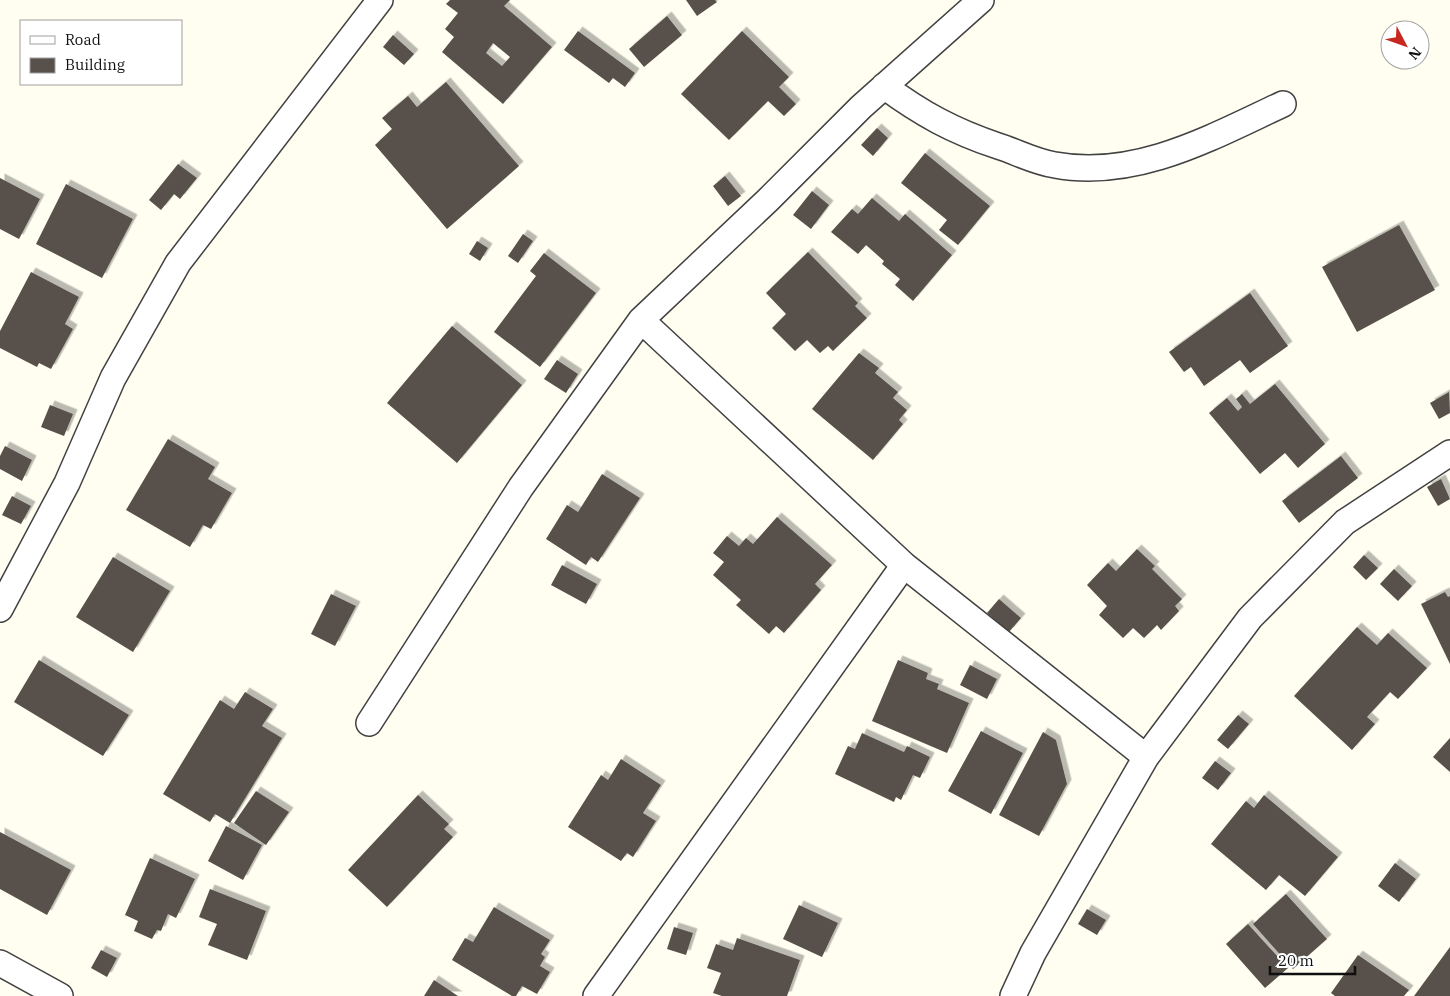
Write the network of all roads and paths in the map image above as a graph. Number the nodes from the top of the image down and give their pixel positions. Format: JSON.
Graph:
{"nodes":[{"id":1,"x":380,"y":0,"type":"edge"},
{"id":2,"x":981,"y":0,"type":"edge"},
{"id":3,"x":884,"y":86,"type":"junction"},
{"id":4,"x":1283,"y":104,"type":"dead end"},
{"id":5,"x":641,"y":320,"type":"junction"},
{"id":6,"x":1450,"y":453,"type":"edge"},
{"id":7,"x":904,"y":565,"type":"junction"},
{"id":8,"x":0,"y":609,"type":"edge"},
{"id":9,"x":369,"y":723,"type":"dead end"},
{"id":10,"x":1146,"y":758,"type":"junction"},
{"id":11,"x":0,"y":963,"type":"edge"},
{"id":12,"x":60,"y":996,"type":"edge"},
{"id":13,"x":596,"y":996,"type":"edge"},
{"id":14,"x":1013,"y":996,"type":"edge"}],
"edges":[{"from":1,"to":8,"type":"street"},
{"from":2,"to":3,"type":"street"},
{"from":3,"to":4,"type":"street"},
{"from":3,"to":5,"type":"street"},
{"from":5,"to":7,"type":"street"},
{"from":5,"to":9,"type":"street"},
{"from":6,"to":10,"type":"street"},
{"from":7,"to":10,"type":"street"},
{"from":7,"to":13,"type":"street"},
{"from":10,"to":14,"type":"street"},
{"from":11,"to":12,"type":"street"}]}
